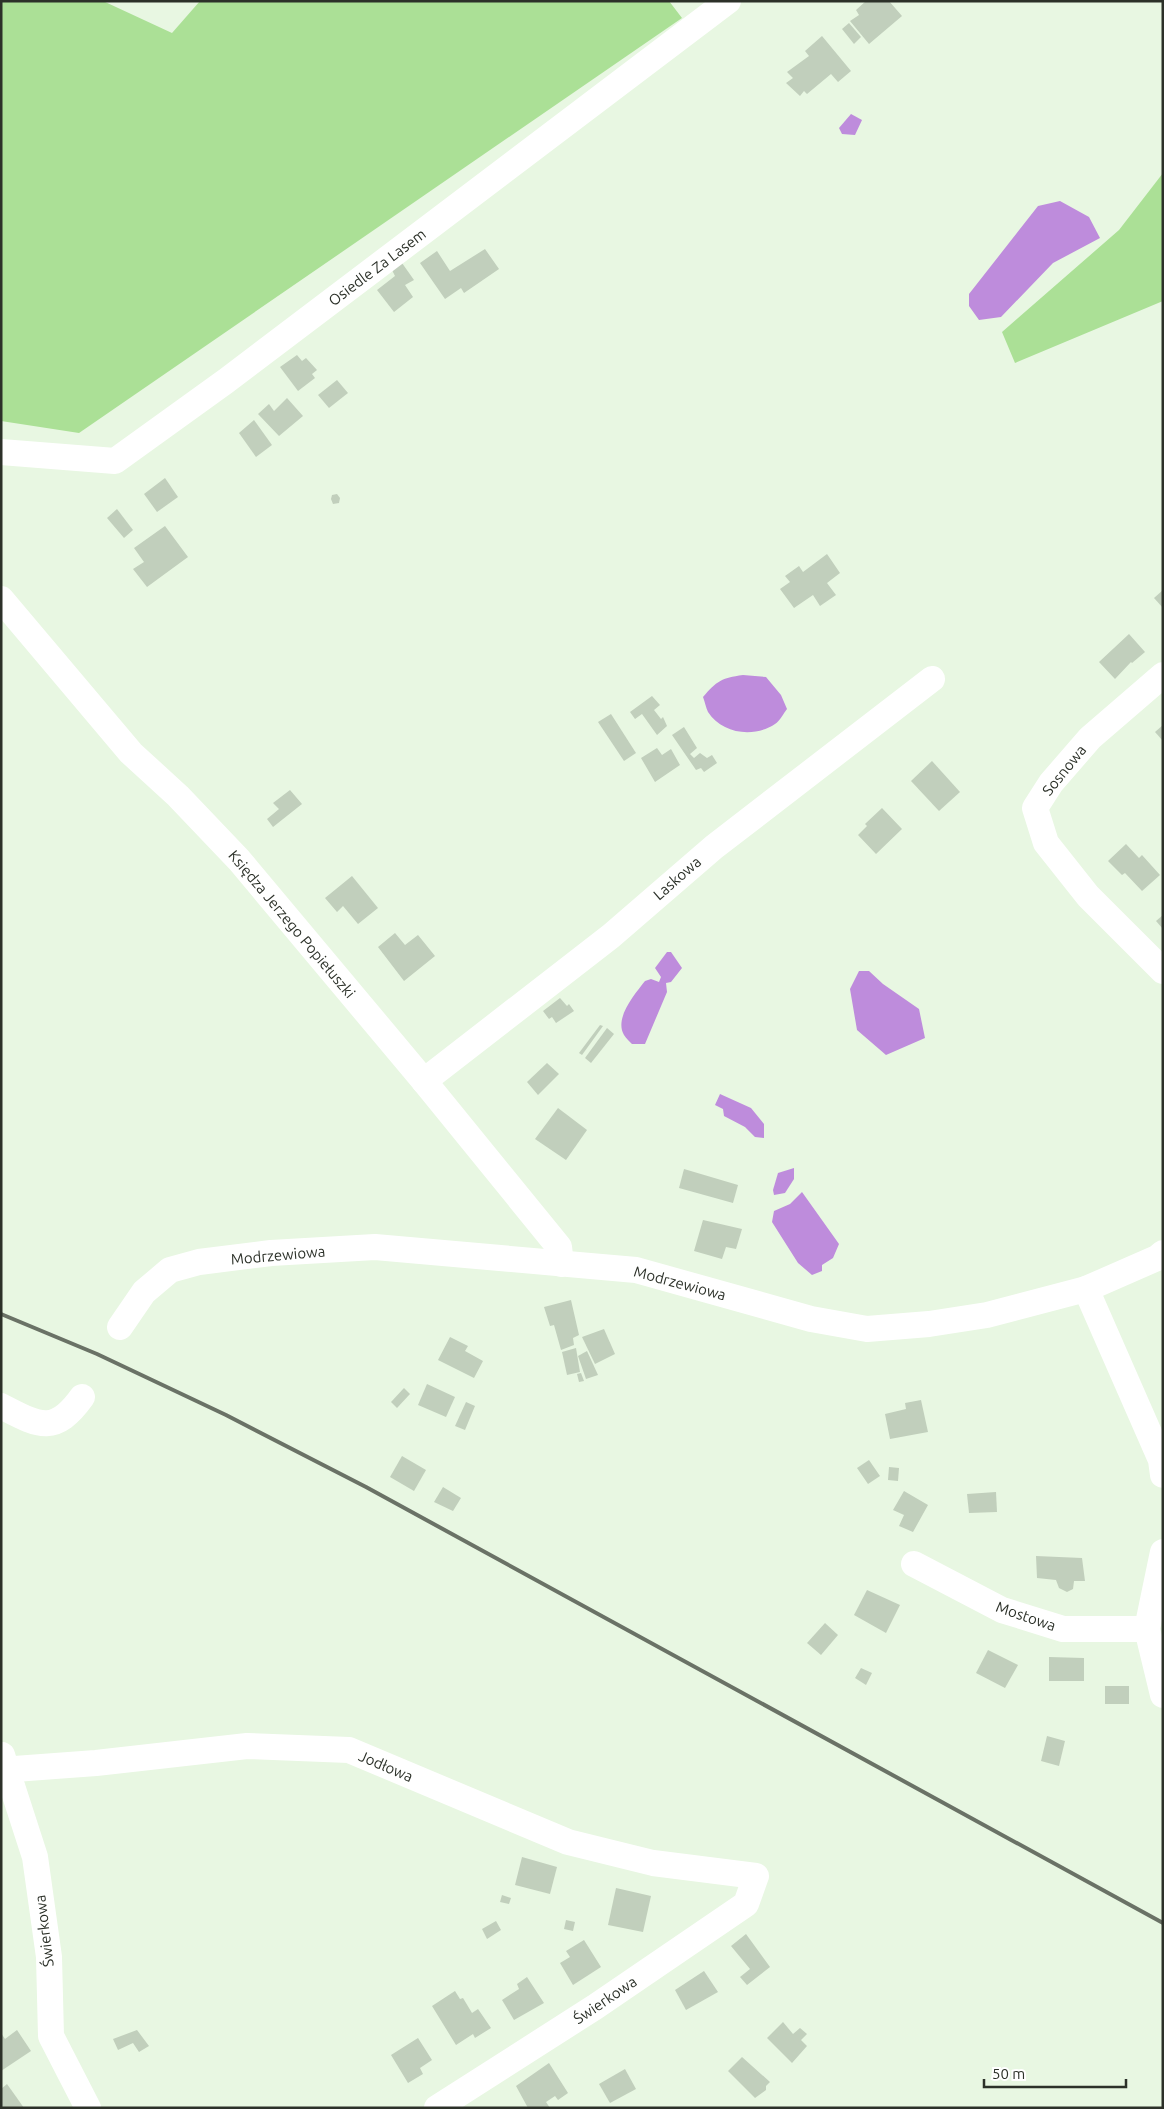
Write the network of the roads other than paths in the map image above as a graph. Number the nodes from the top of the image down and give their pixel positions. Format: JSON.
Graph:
{"nodes":[{"id":1,"x":728,"y":1,"type":"edge"},
{"id":2,"x":1,"y":452,"type":"edge"},
{"id":3,"x":1,"y":599,"type":"edge"},
{"id":4,"x":1163,"y":675,"type":"edge"},
{"id":5,"x":932,"y":679,"type":"dead end"},
{"id":6,"x":1163,"y":971,"type":"edge"},
{"id":7,"x":424,"y":1081,"type":"junction"},
{"id":8,"x":1163,"y":1253,"type":"edge"},
{"id":9,"x":561,"y":1264,"type":"junction"},
{"id":10,"x":1086,"y":1289,"type":"junction"},
{"id":11,"x":120,"y":1327,"type":"dead end"},
{"id":12,"x":82,"y":1397,"type":"dead end"},
{"id":13,"x":1,"y":1406,"type":"edge"},
{"id":14,"x":1163,"y":1475,"type":"edge"},
{"id":15,"x":1163,"y":1552,"type":"edge"},
{"id":16,"x":914,"y":1564,"type":"dead end"},
{"id":17,"x":1147,"y":1629,"type":"junction"},
{"id":18,"x":1163,"y":1695,"type":"edge"},
{"id":19,"x":4,"y":1764,"type":"edge"},
{"id":20,"x":756,"y":1876,"type":"joint"},
{"id":21,"x":88,"y":2108,"type":"edge"},
{"id":22,"x":437,"y":2108,"type":"edge"}],
"edges":[{"from":1,"to":2,"type":"street","name":"Osiedle Za Lasem"},
{"from":3,"to":7,"type":"street","name":"Księdza Jerzego Popiełuszki"},
{"from":4,"to":6,"type":"street","name":"Sosnowa"},
{"from":5,"to":7,"type":"street","name":"Laskowa"},
{"from":7,"to":9,"type":"street","name":"Księdza Jerzego Popiełuszki"},
{"from":8,"to":10,"type":"street","name":"Modrzewiowa"},
{"from":9,"to":10,"type":"street","name":"Modrzewiowa"},
{"from":9,"to":11,"type":"street","name":"Modrzewiowa"},
{"from":10,"to":14,"type":"street"},
{"from":12,"to":13,"type":"street"},
{"from":15,"to":17,"type":"street"},
{"from":16,"to":17,"type":"street","name":"Mostowa"},
{"from":17,"to":18,"type":"street"},
{"from":19,"to":20,"type":"street","name":"Jodłowa"},
{"from":19,"to":21,"type":"street","name":"Świerkowa"},
{"from":20,"to":22,"type":"street","name":"Świerkowa"}]}
